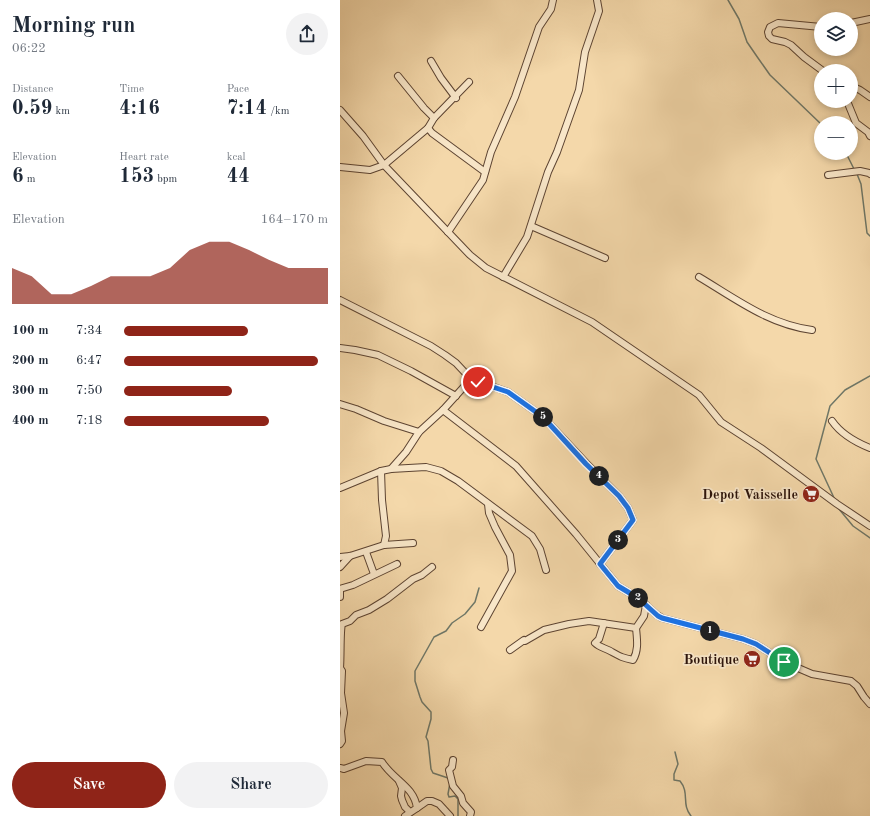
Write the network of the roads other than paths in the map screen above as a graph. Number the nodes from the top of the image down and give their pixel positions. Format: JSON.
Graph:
{"nodes":[{"id":1,"x":553,"y":0,"type":"edge"},
{"id":2,"x":597,"y":0,"type":"edge"},
{"id":3,"x":870,"y":19,"type":"edge"},
{"id":4,"x":858,"y":22,"type":"edge"},
{"id":5,"x":814,"y":27,"type":"edge"},
{"id":6,"x":431,"y":61,"type":"dead end"},
{"id":7,"x":814,"y":64,"type":"edge"},
{"id":8,"x":398,"y":76,"type":"dead end"},
{"id":9,"x":470,"y":82,"type":"dead end"},
{"id":10,"x":858,"y":89,"type":"edge"},
{"id":11,"x":870,"y":97,"type":"edge"},
{"id":12,"x":456,"y":98,"type":"junction"},
{"id":13,"x":851,"y":108,"type":"edge"},
{"id":14,"x":340,"y":110,"type":"edge"},
{"id":15,"x":434,"y":118,"type":"junction"},
{"id":16,"x":428,"y":128,"type":"junction"},
{"id":17,"x":870,"y":136,"type":"edge"},
{"id":18,"x":384,"y":165,"type":"junction"},
{"id":19,"x":340,"y":167,"type":"edge"},
{"id":20,"x":485,"y":172,"type":"junction"},
{"id":21,"x":870,"y":174,"type":"edge"},
{"id":22,"x":828,"y":175,"type":"dead end"},
{"id":23,"x":531,"y":226,"type":"junction"},
{"id":24,"x":448,"y":232,"type":"junction"},
{"id":25,"x":605,"y":258,"type":"dead end"},
{"id":26,"x":503,"y":277,"type":"junction"},
{"id":27,"x":699,"y":277,"type":"dead end"},
{"id":28,"x":340,"y":300,"type":"edge"},
{"id":29,"x":812,"y":330,"type":"dead end"},
{"id":30,"x":340,"y":348,"type":"edge"},
{"id":31,"x":471,"y":379,"type":"junction"},
{"id":32,"x":456,"y":396,"type":"junction"},
{"id":33,"x":340,"y":404,"type":"edge"},
{"id":34,"x":443,"y":410,"type":"junction"},
{"id":35,"x":832,"y":421,"type":"dead end"},
{"id":36,"x":419,"y":432,"type":"junction"},
{"id":37,"x":870,"y":448,"type":"edge"},
{"id":38,"x":391,"y":469,"type":"junction"},
{"id":39,"x":381,"y":471,"type":"junction"},
{"id":40,"x":340,"y":488,"type":"edge"},
{"id":41,"x":488,"y":504,"type":"junction"},
{"id":42,"x":870,"y":526,"type":"edge"},
{"id":43,"x":413,"y":544,"type":"dead end"},
{"id":44,"x":384,"y":545,"type":"junction"},
{"id":45,"x":366,"y":552,"type":"junction"},
{"id":46,"x":350,"y":556,"type":"junction"},
{"id":47,"x":340,"y":557,"type":"edge"},
{"id":48,"x":397,"y":564,"type":"dead end"},
{"id":49,"x":600,"y":564,"type":"junction"},
{"id":50,"x":340,"y":567,"type":"edge"},
{"id":51,"x":432,"y":567,"type":"dead end"},
{"id":52,"x":546,"y":570,"type":"dead end"},
{"id":53,"x":374,"y":574,"type":"junction"},
{"id":54,"x":340,"y":589,"type":"edge"},
{"id":55,"x":340,"y":597,"type":"edge"},
{"id":56,"x":646,"y":605,"type":"junction"},
{"id":57,"x":604,"y":623,"type":"junction"},
{"id":58,"x":340,"y":628,"type":"edge"},
{"id":59,"x":481,"y":628,"type":"dead end"},
{"id":60,"x":636,"y":628,"type":"junction"},
{"id":61,"x":510,"y":650,"type":"dead end"},
{"id":62,"x":870,"y":704,"type":"edge"},
{"id":63,"x":341,"y":715,"type":"edge"},
{"id":64,"x":340,"y":744,"type":"edge"},
{"id":65,"x":453,"y":760,"type":"dead end"},
{"id":66,"x":340,"y":768,"type":"edge"},
{"id":67,"x":399,"y":780,"type":"junction"},
{"id":68,"x":417,"y":808,"type":"junction"},
{"id":69,"x":407,"y":814,"type":"edge"},
{"id":70,"x":450,"y":816,"type":"edge"},
{"id":71,"x":470,"y":816,"type":"edge"}],
"edges":[{"from":1,"to":20,"type":"street"},
{"from":2,"to":23,"type":"street"},
{"from":3,"to":4,"type":"street"},
{"from":5,"to":7,"type":"street"},
{"from":6,"to":12,"type":"street"},
{"from":8,"to":15,"type":"street"},
{"from":9,"to":12,"type":"street"},
{"from":10,"to":11,"type":"street"},
{"from":12,"to":15,"type":"street"},
{"from":13,"to":17,"type":"street"},
{"from":14,"to":18,"type":"street"},
{"from":15,"to":16,"type":"street"},
{"from":16,"to":18,"type":"street"},
{"from":16,"to":20,"type":"street"},
{"from":18,"to":19,"type":"street"},
{"from":18,"to":24,"type":"street"},
{"from":20,"to":24,"type":"street"},
{"from":21,"to":22,"type":"street"},
{"from":23,"to":25,"type":"street"},
{"from":23,"to":26,"type":"street"},
{"from":24,"to":26,"type":"street"},
{"from":26,"to":42,"type":"street"},
{"from":27,"to":29,"type":"street"},
{"from":28,"to":31,"type":"street"},
{"from":30,"to":32,"type":"street"},
{"from":31,"to":32,"type":"street"},
{"from":31,"to":49,"type":"street"},
{"from":32,"to":34,"type":"street"},
{"from":33,"to":36,"type":"street"},
{"from":34,"to":36,"type":"street"},
{"from":34,"to":49,"type":"street"},
{"from":35,"to":37,"type":"street"},
{"from":36,"to":38,"type":"street"},
{"from":38,"to":39,"type":"street"},
{"from":38,"to":41,"type":"street"},
{"from":39,"to":40,"type":"street"},
{"from":39,"to":44,"type":"street"},
{"from":41,"to":52,"type":"street"},
{"from":41,"to":59,"type":"street"},
{"from":43,"to":44,"type":"street"},
{"from":44,"to":45,"type":"street"},
{"from":45,"to":46,"type":"street"},
{"from":45,"to":53,"type":"street"},
{"from":46,"to":47,"type":"street"},
{"from":46,"to":50,"type":"street"},
{"from":48,"to":53,"type":"street"},
{"from":49,"to":56,"type":"street"},
{"from":51,"to":58,"type":"street"},
{"from":53,"to":54,"type":"street"},
{"from":54,"to":55,"type":"street"},
{"from":56,"to":60,"type":"street"},
{"from":56,"to":62,"type":"street"},
{"from":57,"to":60,"type":"street"},
{"from":57,"to":60,"type":"street"},
{"from":57,"to":61,"type":"street"},
{"from":58,"to":63,"type":"street"},
{"from":63,"to":64,"type":"street"},
{"from":65,"to":71,"type":"street"},
{"from":66,"to":67,"type":"street"},
{"from":67,"to":68,"type":"street"},
{"from":67,"to":69,"type":"street"},
{"from":68,"to":69,"type":"street"},
{"from":68,"to":70,"type":"street"}]}
